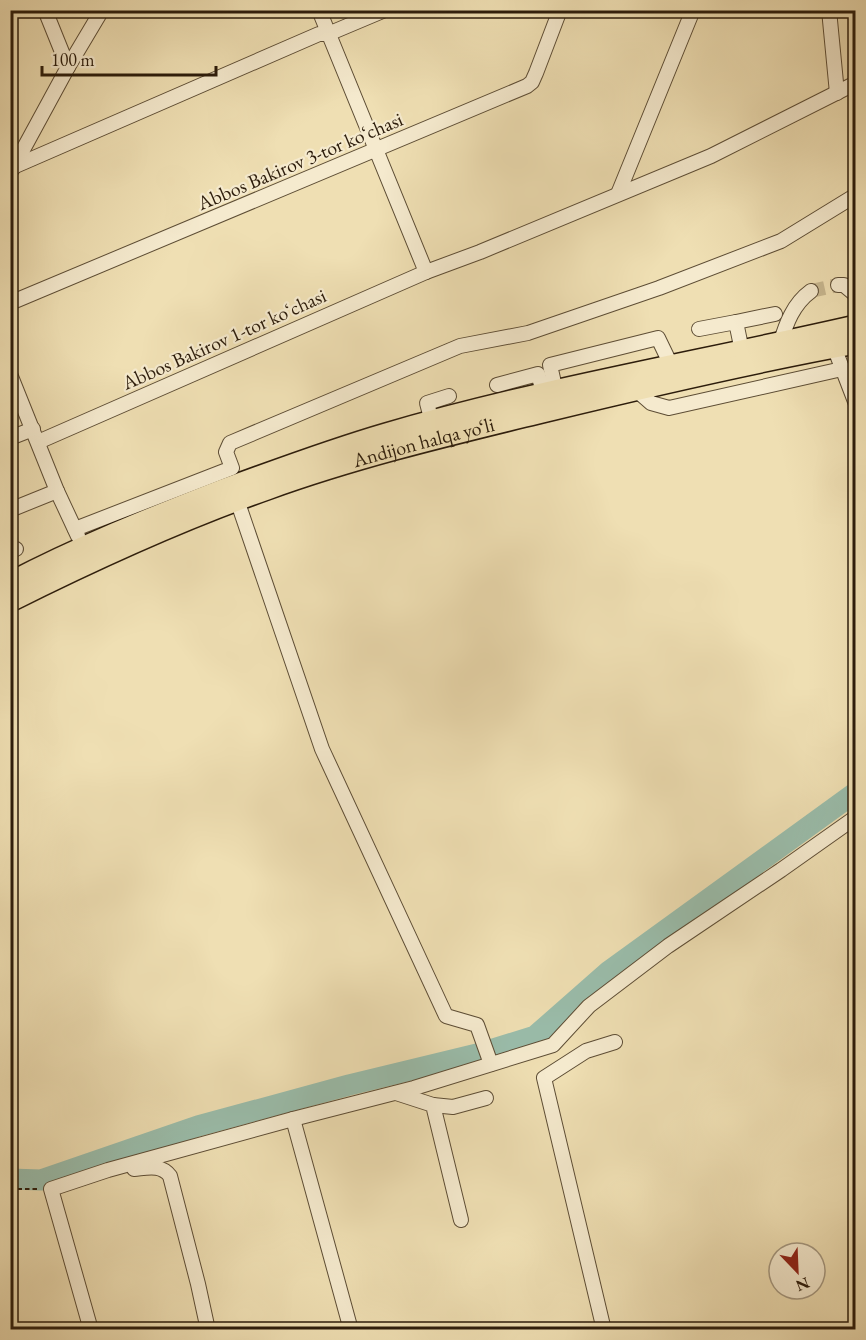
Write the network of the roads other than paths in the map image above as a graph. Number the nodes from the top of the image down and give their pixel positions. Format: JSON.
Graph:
{"nodes":[{"id":1,"x":45,"y":10,"type":"edge"},
{"id":2,"x":102,"y":10,"type":"edge"},
{"id":3,"x":319,"y":10,"type":"edge"},
{"id":4,"x":385,"y":10,"type":"edge"},
{"id":5,"x":560,"y":10,"type":"edge"},
{"id":6,"x":693,"y":10,"type":"edge"},
{"id":7,"x":829,"y":10,"type":"edge"},
{"id":8,"x":328,"y":34,"type":"junction"},
{"id":9,"x":68,"y":67,"type":"junction"},
{"id":10,"x":855,"y":83,"type":"edge"},
{"id":11,"x":837,"y":93,"type":"junction"},
{"id":12,"x":376,"y":150,"type":"junction"},
{"id":13,"x":12,"y":170,"type":"edge"},
{"id":14,"x":618,"y":194,"type":"junction"},
{"id":15,"x":855,"y":195,"type":"edge"},
{"id":16,"x":426,"y":272,"type":"junction"},
{"id":17,"x":838,"y":285,"type":"tunnel mouth"},
{"id":18,"x":810,"y":291,"type":"tunnel mouth"},
{"id":19,"x":855,"y":295,"type":"edge"},
{"id":20,"x":10,"y":303,"type":"edge"},
{"id":21,"x":775,"y":314,"type":"dead end"},
{"id":22,"x":736,"y":322,"type":"junction"},
{"id":23,"x":855,"y":326,"type":"edge"},
{"id":24,"x":699,"y":329,"type":"dead end"},
{"id":25,"x":855,"y":343,"type":"edge"},
{"id":26,"x":780,"y":344,"type":"junction"},
{"id":27,"x":834,"y":347,"type":"junction"},
{"id":28,"x":742,"y":351,"type":"junction"},
{"id":29,"x":600,"y":353,"type":"junction"},
{"id":30,"x":671,"y":365,"type":"junction"},
{"id":31,"x":842,"y":369,"type":"junction"},
{"id":32,"x":10,"y":374,"type":"edge"},
{"id":33,"x":607,"y":380,"type":"junction"},
{"id":34,"x":497,"y":385,"type":"dead end"},
{"id":35,"x":635,"y":389,"type":"junction"},
{"id":36,"x":550,"y":394,"type":"junction"},
{"id":37,"x":449,"y":396,"type":"dead end"},
{"id":38,"x":855,"y":404,"type":"edge"},
{"id":39,"x":432,"y":422,"type":"junction"},
{"id":40,"x":36,"y":435,"type":"junction"},
{"id":41,"x":10,"y":438,"type":"edge"},
{"id":42,"x":235,"y":484,"type":"junction"},
{"id":43,"x":57,"y":491,"type":"junction"},
{"id":44,"x":10,"y":510,"type":"edge"},
{"id":45,"x":79,"y":539,"type":"junction"},
{"id":46,"x":10,"y":583,"type":"edge"},
{"id":47,"x":10,"y":601,"type":"edge"},
{"id":48,"x":855,"y":817,"type":"edge"},
{"id":49,"x":615,"y":1042,"type":"dead end"},
{"id":50,"x":490,"y":1062,"type":"junction"},
{"id":51,"x":396,"y":1092,"type":"junction"},
{"id":52,"x":486,"y":1098,"type":"dead end"},
{"id":53,"x":433,"y":1106,"type":"junction"},
{"id":54,"x":293,"y":1119,"type":"junction"},
{"id":55,"x":108,"y":1170,"type":"junction"},
{"id":56,"x":461,"y":1220,"type":"dead end"},
{"id":57,"x":91,"y":1329,"type":"edge"},
{"id":58,"x":208,"y":1329,"type":"edge"},
{"id":59,"x":351,"y":1329,"type":"edge"},
{"id":60,"x":604,"y":1329,"type":"edge"}],
"edges":[{"from":1,"to":9,"type":"street"},
{"from":2,"to":9,"type":"street"},
{"from":3,"to":8,"type":"street"},
{"from":4,"to":8,"type":"street"},
{"from":5,"to":12,"type":"street","name":"Abbos Bakirov 3-tor koʻchasi"},
{"from":6,"to":14,"type":"street"},
{"from":7,"to":11,"type":"street"},
{"from":8,"to":12,"type":"street"},
{"from":8,"to":13,"type":"street"},
{"from":9,"to":13,"type":"street"},
{"from":10,"to":11,"type":"street","name":"Abbos Bakirov 1-tor koʻchasi"},
{"from":11,"to":14,"type":"street","name":"Abbos Bakirov 1-tor koʻchasi"},
{"from":12,"to":16,"type":"street"},
{"from":12,"to":20,"type":"street","name":"Abbos Bakirov 3-tor koʻchasi"},
{"from":14,"to":16,"type":"street","name":"Abbos Bakirov 1-tor koʻchasi"},
{"from":15,"to":42,"type":"street"},
{"from":16,"to":40,"type":"street","name":"Abbos Bakirov 1-tor koʻchasi"},
{"from":17,"to":19,"type":"street"},
{"from":18,"to":26,"type":"street"},
{"from":21,"to":22,"type":"street"},
{"from":22,"to":24,"type":"street"},
{"from":22,"to":28,"type":"street"},
{"from":23,"to":26,"type":"highway","name":"Andijon halqa yo‘li"},
{"from":25,"to":27,"type":"highway","name":"Andijon halqa yo‘li"},
{"from":26,"to":28,"type":"highway","name":"Andijon halqa yo‘li"},
{"from":27,"to":31,"type":"street"},
{"from":27,"to":35,"type":"highway","name":"Andijon halqa yo‘li"},
{"from":28,"to":30,"type":"highway","name":"Andijon halqa yo‘li"},
{"from":29,"to":30,"type":"street"},
{"from":29,"to":33,"type":"street"},
{"from":29,"to":36,"type":"street"},
{"from":30,"to":33,"type":"highway","name":"Andijon halqa yo‘li"},
{"from":31,"to":35,"type":"street"},
{"from":31,"to":38,"type":"street"},
{"from":32,"to":40,"type":"street"},
{"from":33,"to":36,"type":"highway","name":"Andijon halqa yo‘li"},
{"from":34,"to":36,"type":"street"},
{"from":35,"to":42,"type":"highway","name":"Andijon halqa yo‘li"},
{"from":36,"to":39,"type":"highway","name":"Andijon halqa yo‘li"},
{"from":37,"to":39,"type":"street"},
{"from":39,"to":42,"type":"highway","name":"Andijon halqa yo‘li"},
{"from":40,"to":41,"type":"street","name":"Abbos Bakirov 1-tor koʻchasi"},
{"from":40,"to":43,"type":"street"},
{"from":42,"to":45,"type":"highway","name":"Andijon halqa yo‘li"},
{"from":42,"to":47,"type":"highway","name":"Andijon halqa yo‘li"},
{"from":42,"to":50,"type":"street"},
{"from":43,"to":44,"type":"street"},
{"from":43,"to":45,"type":"street"},
{"from":45,"to":46,"type":"highway","name":"Andijon halqa yo‘li"},
{"from":48,"to":50,"type":"street"},
{"from":49,"to":60,"type":"street"},
{"from":50,"to":51,"type":"street"},
{"from":51,"to":53,"type":"street"},
{"from":51,"to":54,"type":"street"},
{"from":52,"to":53,"type":"street"},
{"from":53,"to":56,"type":"street"},
{"from":54,"to":55,"type":"street"},
{"from":54,"to":59,"type":"street"},
{"from":55,"to":57,"type":"street"},
{"from":55,"to":58,"type":"street"}]}
